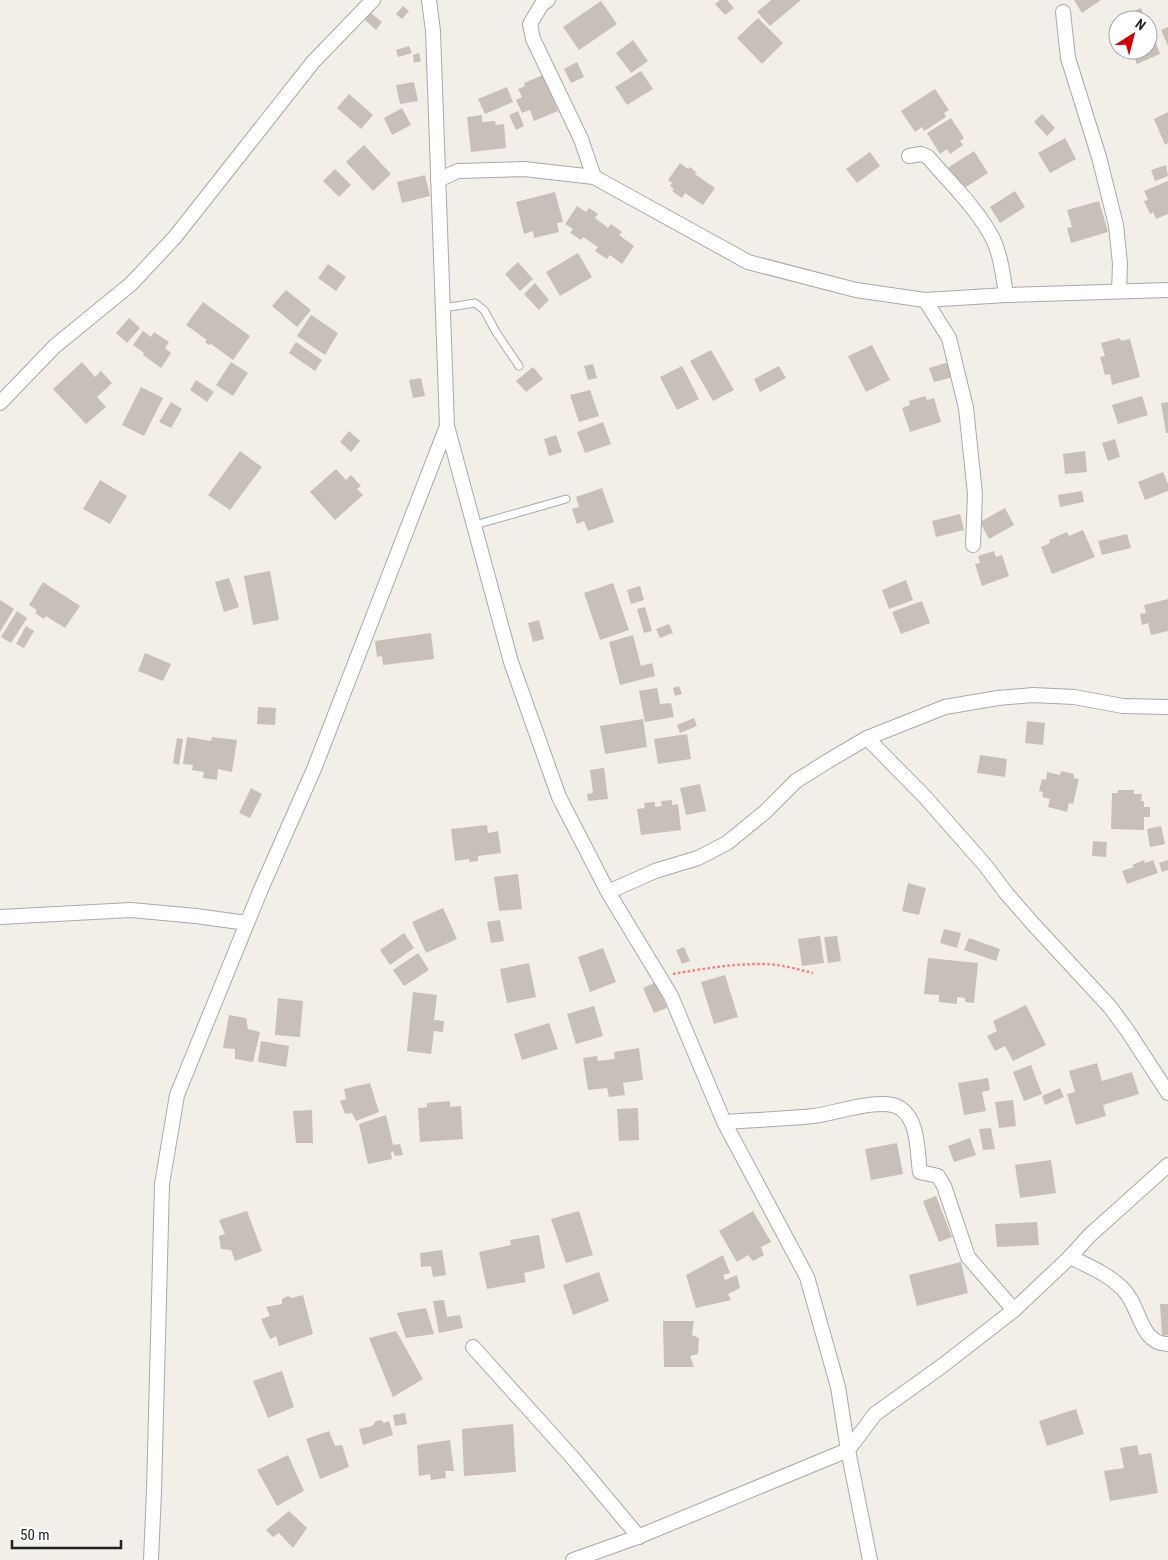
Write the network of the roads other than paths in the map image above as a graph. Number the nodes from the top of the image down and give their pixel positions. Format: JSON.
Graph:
{"nodes":[{"id":1,"x":373,"y":0,"type":"edge"},
{"id":2,"x":430,"y":0,"type":"edge"},
{"id":3,"x":548,"y":0,"type":"edge"},
{"id":4,"x":1063,"y":12,"type":"dead end"},
{"id":5,"x":910,"y":156,"type":"dead end"},
{"id":6,"x":594,"y":177,"type":"junction"},
{"id":7,"x":438,"y":180,"type":"junction"},
{"id":8,"x":1168,"y":290,"type":"edge"},
{"id":9,"x":1119,"y":291,"type":"junction"},
{"id":10,"x":1006,"y":295,"type":"junction"},
{"id":11,"x":925,"y":300,"type":"junction"},
{"id":12,"x":443,"y":308,"type":"junction"},
{"id":13,"x":519,"y":366,"type":"dead end"},
{"id":14,"x":0,"y":403,"type":"edge"},
{"id":15,"x":447,"y":426,"type":"junction"},
{"id":16,"x":566,"y":499,"type":"dead end"},
{"id":17,"x":475,"y":525,"type":"junction"},
{"id":18,"x":973,"y":545,"type":"dead end"},
{"id":19,"x":1168,"y":707,"type":"edge"},
{"id":20,"x":867,"y":738,"type":"junction"},
{"id":21,"x":608,"y":892,"type":"junction"},
{"id":22,"x":0,"y":918,"type":"edge"},
{"id":23,"x":247,"y":923,"type":"junction"},
{"id":24,"x":1168,"y":1093,"type":"edge"},
{"id":25,"x":724,"y":1122,"type":"junction"},
{"id":26,"x":1168,"y":1165,"type":"edge"},
{"id":27,"x":1070,"y":1257,"type":"junction"},
{"id":28,"x":1014,"y":1310,"type":"junction"},
{"id":29,"x":1168,"y":1344,"type":"edge"},
{"id":30,"x":473,"y":1346,"type":"dead end"},
{"id":31,"x":848,"y":1450,"type":"junction"},
{"id":32,"x":639,"y":1537,"type":"junction"},
{"id":33,"x":151,"y":1560,"type":"edge"},
{"id":34,"x":573,"y":1560,"type":"edge"},
{"id":35,"x":870,"y":1560,"type":"edge"}],
"edges":[{"from":1,"to":14,"type":"street"},
{"from":2,"to":7,"type":"street"},
{"from":3,"to":6,"type":"street"},
{"from":4,"to":9,"type":"street"},
{"from":5,"to":10,"type":"street"},
{"from":6,"to":7,"type":"street"},
{"from":6,"to":11,"type":"street"},
{"from":7,"to":12,"type":"street"},
{"from":8,"to":9,"type":"street"},
{"from":9,"to":10,"type":"street"},
{"from":10,"to":11,"type":"street"},
{"from":11,"to":18,"type":"street"},
{"from":12,"to":13,"type":"lane"},
{"from":12,"to":15,"type":"street"},
{"from":15,"to":17,"type":"street"},
{"from":15,"to":23,"type":"street"},
{"from":16,"to":17,"type":"lane"},
{"from":17,"to":21,"type":"street"},
{"from":19,"to":20,"type":"street"},
{"from":20,"to":21,"type":"street"},
{"from":20,"to":24,"type":"street"},
{"from":21,"to":25,"type":"street"},
{"from":22,"to":23,"type":"street"},
{"from":23,"to":33,"type":"street"},
{"from":25,"to":28,"type":"street"},
{"from":25,"to":31,"type":"street"},
{"from":26,"to":27,"type":"street"},
{"from":27,"to":28,"type":"street"},
{"from":27,"to":29,"type":"street"},
{"from":28,"to":31,"type":"street"},
{"from":30,"to":32,"type":"street"},
{"from":31,"to":32,"type":"street"},
{"from":31,"to":35,"type":"street"},
{"from":32,"to":34,"type":"street"}]}
